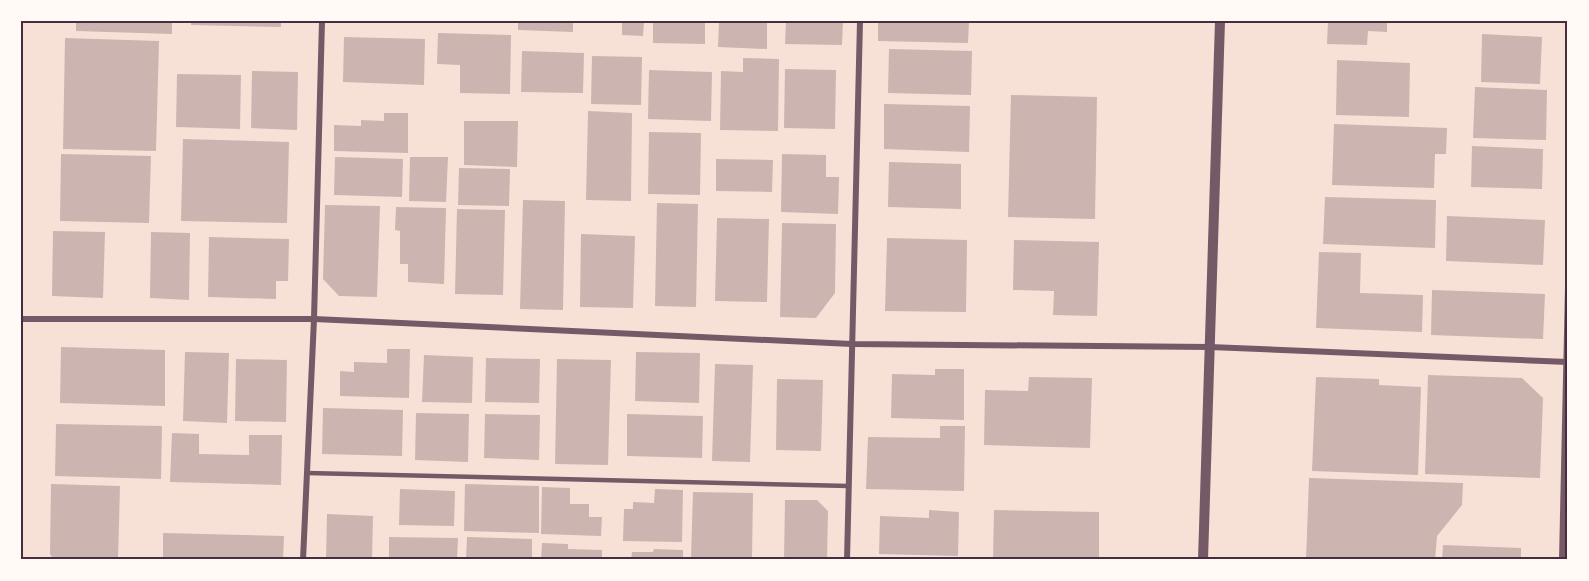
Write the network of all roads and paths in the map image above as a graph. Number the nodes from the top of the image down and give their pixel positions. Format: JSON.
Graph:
{"nodes":[{"id":1,"x":322,"y":21,"type":"edge"},
{"id":2,"x":860,"y":21,"type":"edge"},
{"id":3,"x":1220,"y":21,"type":"edge"},
{"id":4,"x":1568,"y":287,"type":"edge"},
{"id":5,"x":21,"y":319,"type":"edge"},
{"id":6,"x":314,"y":319,"type":"junction"},
{"id":7,"x":852,"y":344,"type":"junction"},
{"id":8,"x":1210,"y":348,"type":"junction"},
{"id":9,"x":1567,"y":362,"type":"edge"},
{"id":10,"x":307,"y":473,"type":"junction"},
{"id":11,"x":849,"y":486,"type":"junction"},
{"id":12,"x":303,"y":560,"type":"edge"},
{"id":13,"x":847,"y":560,"type":"edge"},
{"id":14,"x":1203,"y":560,"type":"edge"},
{"id":15,"x":1562,"y":560,"type":"edge"}],
"edges":[{"from":1,"to":6,"type":"street"},
{"from":2,"to":7,"type":"street"},
{"from":3,"to":8,"type":"street"},
{"from":4,"to":9,"type":"street"},
{"from":5,"to":6,"type":"street"},
{"from":6,"to":7,"type":"street"},
{"from":6,"to":10,"type":"street"},
{"from":7,"to":8,"type":"street"},
{"from":7,"to":11,"type":"street"},
{"from":8,"to":9,"type":"street"},
{"from":8,"to":14,"type":"street"},
{"from":9,"to":15,"type":"street"},
{"from":10,"to":11,"type":"lane"},
{"from":10,"to":12,"type":"street"},
{"from":11,"to":13,"type":"street"}]}
